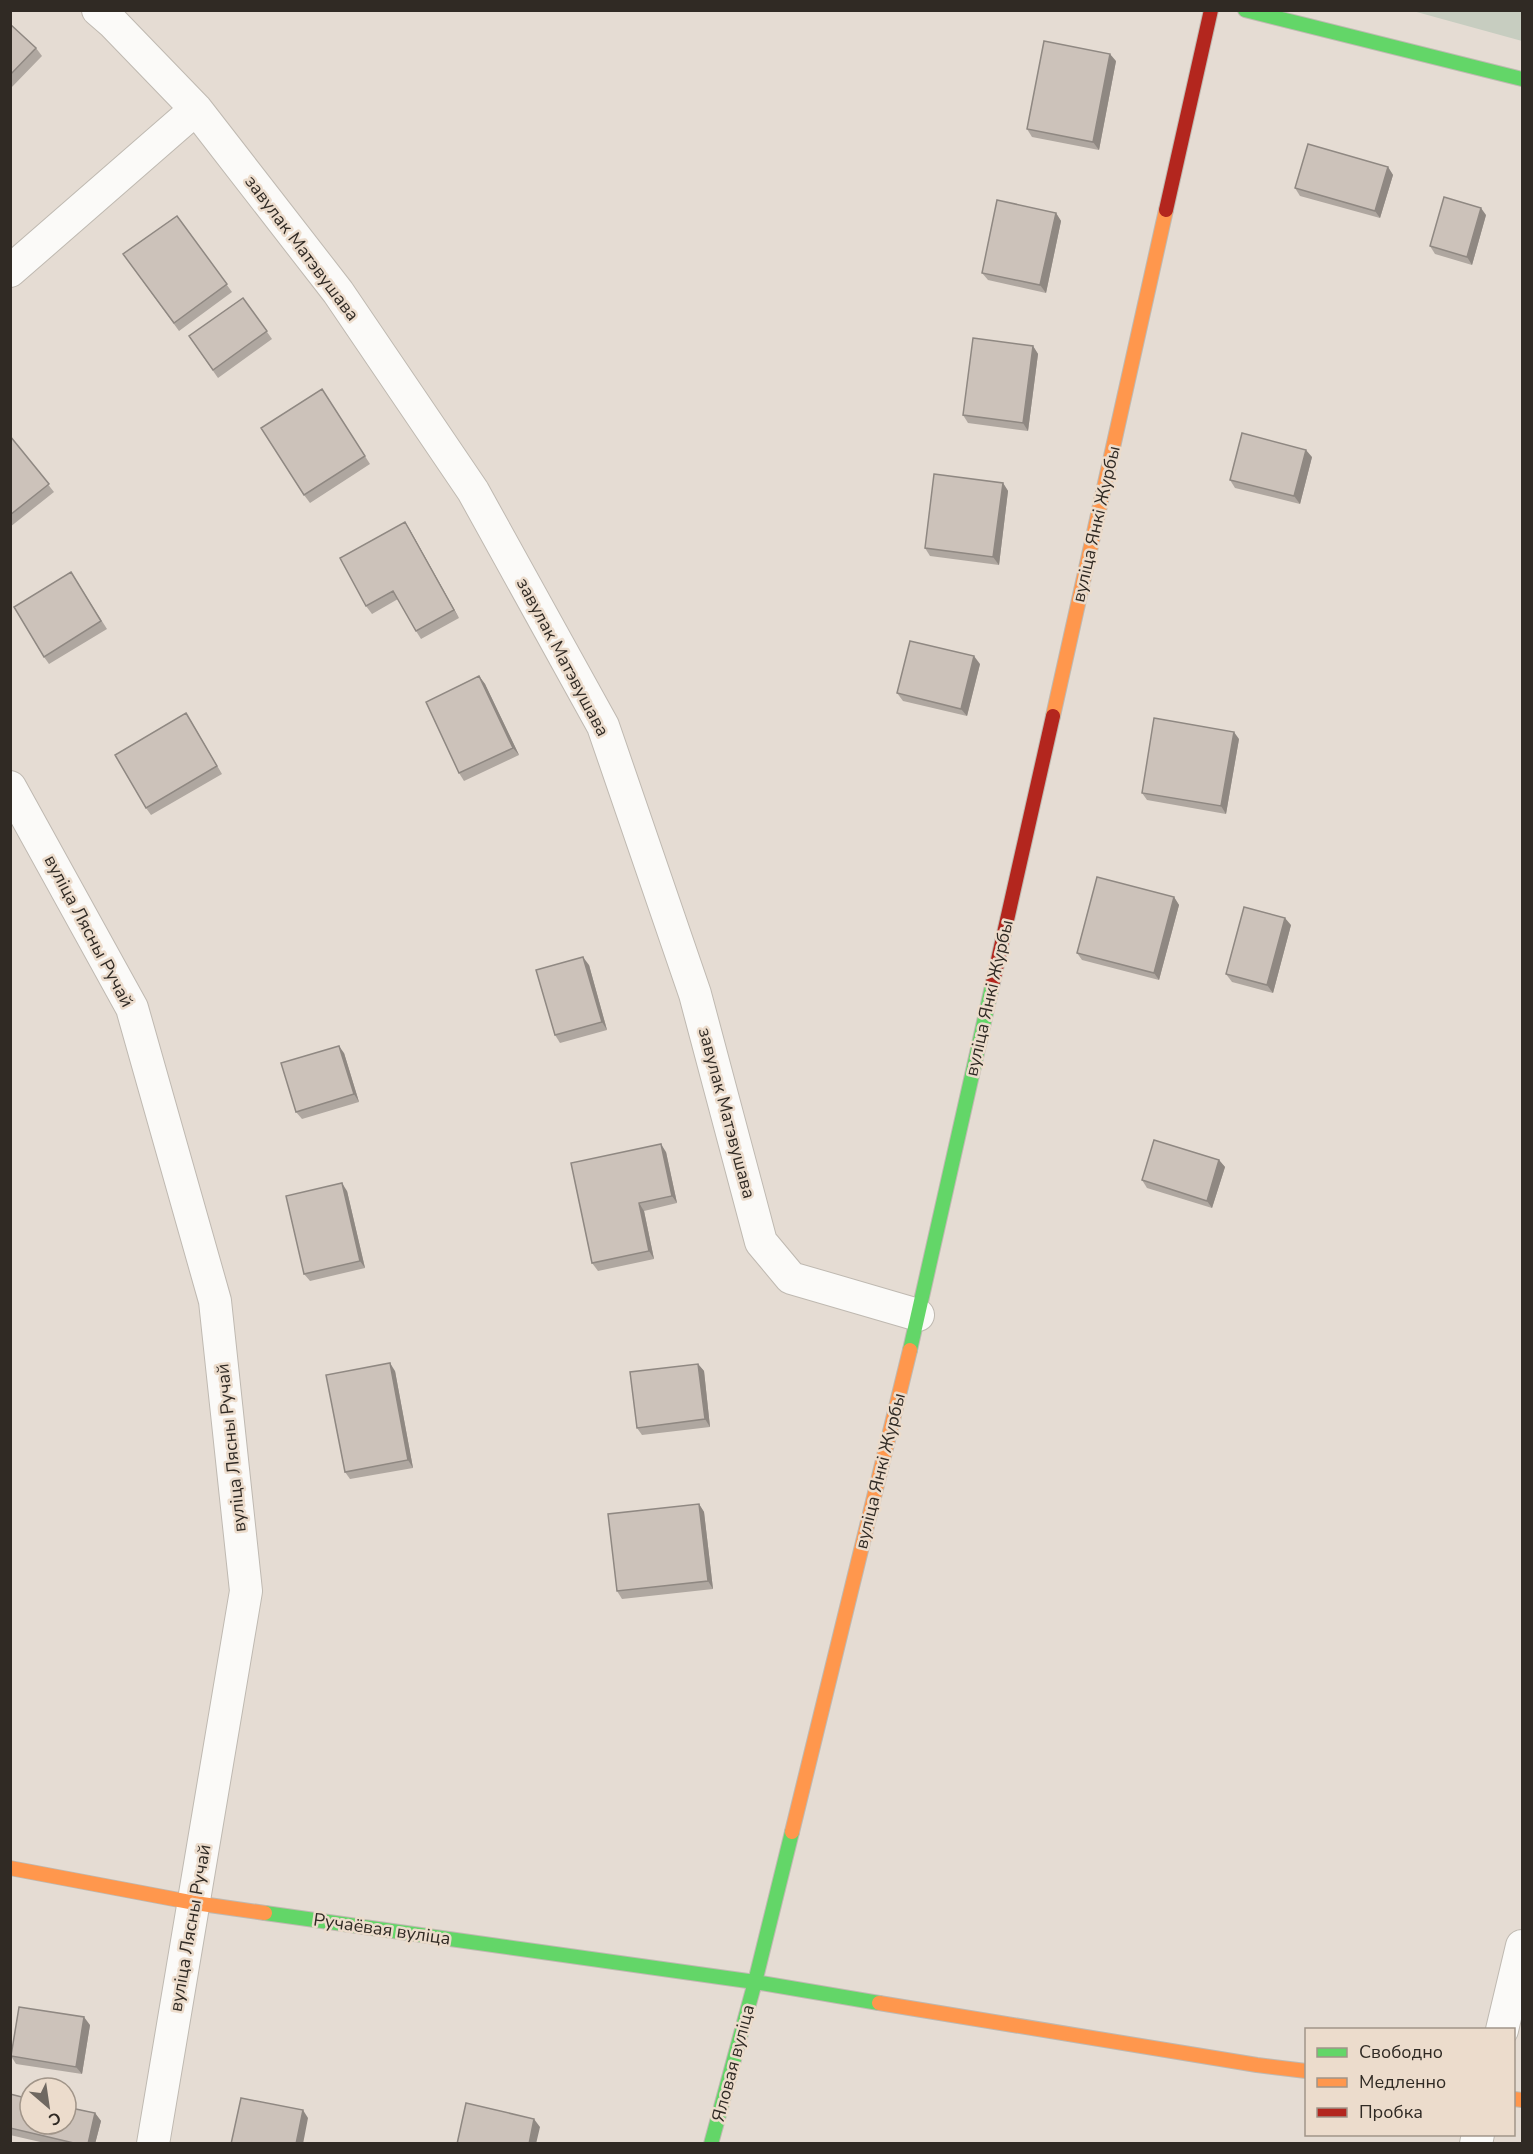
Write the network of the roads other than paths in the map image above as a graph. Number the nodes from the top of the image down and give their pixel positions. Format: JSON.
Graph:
{"nodes":[{"id":1,"x":98,"y":10,"type":"edge"},
{"id":2,"x":1210,"y":10,"type":"edge"},
{"id":3,"x":1245,"y":10,"type":"edge"},
{"id":4,"x":1522,"y":79,"type":"edge"},
{"id":5,"x":196,"y":109,"type":"junction"},
{"id":6,"x":10,"y":271,"type":"edge"},
{"id":7,"x":10,"y":787,"type":"edge"},
{"id":8,"x":918,"y":1315,"type":"junction"},
{"id":9,"x":10,"y":1868,"type":"edge"},
{"id":10,"x":195,"y":1903,"type":"junction"},
{"id":11,"x":1522,"y":1946,"type":"edge"},
{"id":12,"x":755,"y":1982,"type":"junction"},
{"id":13,"x":1502,"y":2028,"type":"edge"},
{"id":14,"x":1305,"y":2071,"type":"edge"},
{"id":15,"x":153,"y":2144,"type":"edge"},
{"id":16,"x":711,"y":2144,"type":"edge"}],
"edges":[{"from":1,"to":5,"type":"street","name":"завулак Матэвушава"},
{"from":2,"to":8,"type":"street","name":"вуліца Янкі Журбы"},
{"from":3,"to":4,"type":"street"},
{"from":5,"to":6,"type":"street"},
{"from":5,"to":8,"type":"street","name":"завулак Матэвушава"},
{"from":7,"to":10,"type":"street","name":"вуліца Лясны Ручай"},
{"from":8,"to":12,"type":"street","name":"вуліца Янкі Журбы"},
{"from":9,"to":10,"type":"street","name":"Ручаёвая вуліца"},
{"from":10,"to":12,"type":"street","name":"Ручаёвая вуліца"},
{"from":10,"to":15,"type":"street","name":"вуліца Лясны Ручай"},
{"from":11,"to":13,"type":"street"},
{"from":12,"to":14,"type":"street","name":"Ручаёвая вуліца"},
{"from":12,"to":16,"type":"street","name":"Яловая вуліца"}]}
